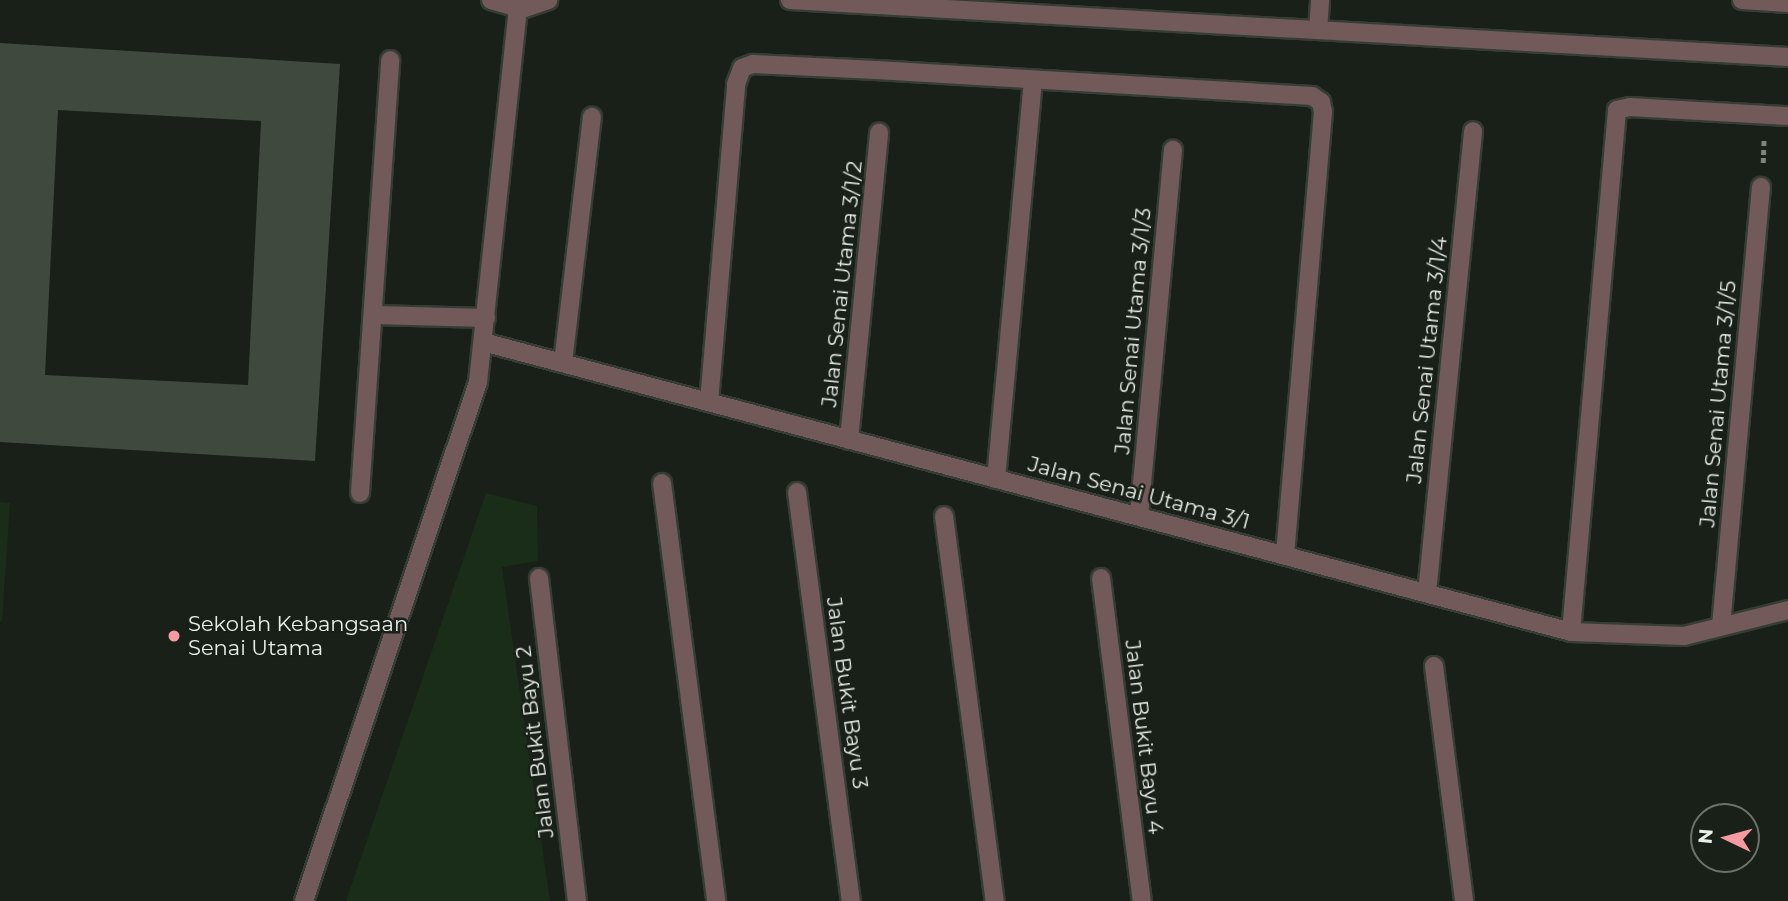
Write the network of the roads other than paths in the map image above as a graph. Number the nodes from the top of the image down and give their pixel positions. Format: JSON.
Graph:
{"nodes":[{"id":1,"x":491,"y":0,"type":"edge"},
{"id":2,"x":548,"y":0,"type":"edge"},
{"id":3,"x":790,"y":0,"type":"edge"},
{"id":4,"x":1320,"y":0,"type":"edge"},
{"id":5,"x":1742,"y":0,"type":"edge"},
{"id":6,"x":1788,"y":2,"type":"edge"},
{"id":7,"x":518,"y":9,"type":"junction"},
{"id":8,"x":1318,"y":30,"type":"junction"},
{"id":9,"x":1788,"y":57,"type":"edge"},
{"id":10,"x":390,"y":60,"type":"dead end"},
{"id":11,"x":1033,"y":80,"type":"junction"},
{"id":12,"x":1788,"y":116,"type":"edge"},
{"id":13,"x":592,"y":117,"type":"dead end"},
{"id":14,"x":1473,"y":131,"type":"dead end"},
{"id":15,"x":879,"y":132,"type":"dead end"},
{"id":16,"x":1173,"y":150,"type":"dead end"},
{"id":17,"x":1761,"y":187,"type":"road end"},
{"id":18,"x":374,"y":315,"type":"junction"},
{"id":19,"x":486,"y":318,"type":"junction"},
{"id":20,"x":483,"y":342,"type":"junction"},
{"id":21,"x":563,"y":363,"type":"junction"},
{"id":22,"x":709,"y":402,"type":"junction"},
{"id":23,"x":849,"y":440,"type":"junction"},
{"id":24,"x":996,"y":479,"type":"junction"},
{"id":25,"x":662,"y":483,"type":"dead end"},
{"id":26,"x":797,"y":492,"type":"dead end"},
{"id":27,"x":360,"y":493,"type":"dead end"},
{"id":28,"x":944,"y":516,"type":"dead end"},
{"id":29,"x":1139,"y":516,"type":"junction"},
{"id":30,"x":1285,"y":555,"type":"junction"},
{"id":31,"x":1101,"y":578,"type":"dead end"},
{"id":32,"x":539,"y":579,"type":"dead end"},
{"id":33,"x":1427,"y":593,"type":"junction"},
{"id":34,"x":1788,"y":610,"type":"edge"},
{"id":35,"x":1721,"y":626,"type":"junction"},
{"id":36,"x":1571,"y":632,"type":"junction"},
{"id":37,"x":1434,"y":666,"type":"dead end"},
{"id":38,"x":304,"y":901,"type":"edge"},
{"id":39,"x":577,"y":901,"type":"edge"},
{"id":40,"x":716,"y":901,"type":"edge"},
{"id":41,"x":851,"y":901,"type":"edge"},
{"id":42,"x":995,"y":901,"type":"edge"},
{"id":43,"x":1142,"y":901,"type":"edge"},
{"id":44,"x":1464,"y":901,"type":"edge"}],
"edges":[{"from":1,"to":7,"type":"street"},
{"from":2,"to":7,"type":"street"},
{"from":3,"to":8,"type":"street"},
{"from":4,"to":8,"type":"street"},
{"from":5,"to":6,"type":"street"},
{"from":7,"to":19,"type":"street"},
{"from":8,"to":9,"type":"street"},
{"from":10,"to":18,"type":"street"},
{"from":11,"to":22,"type":"street"},
{"from":11,"to":24,"type":"street"},
{"from":11,"to":30,"type":"street"},
{"from":12,"to":36,"type":"street"},
{"from":13,"to":21,"type":"street"},
{"from":14,"to":33,"type":"street","name":"Jalan Senai Utama 3/1/4"},
{"from":15,"to":23,"type":"street","name":"Jalan Senai Utama 3/1/2"},
{"from":16,"to":29,"type":"street","name":"Jalan Senai Utama 3/1/3"},
{"from":17,"to":35,"type":"street","name":"Jalan Senai Utama 3/1/5"},
{"from":18,"to":19,"type":"street"},
{"from":18,"to":27,"type":"street"},
{"from":19,"to":20,"type":"street"},
{"from":20,"to":21,"type":"street","name":"Jalan Senai Utama 3/1"},
{"from":20,"to":38,"type":"street"},
{"from":21,"to":22,"type":"street","name":"Jalan Senai Utama 3/1"},
{"from":22,"to":23,"type":"street","name":"Jalan Senai Utama 3/1"},
{"from":23,"to":24,"type":"street","name":"Jalan Senai Utama 3/1"},
{"from":24,"to":29,"type":"street","name":"Jalan Senai Utama 3/1"},
{"from":25,"to":40,"type":"street"},
{"from":26,"to":41,"type":"street","name":"Jalan Bukit Bayu 3"},
{"from":28,"to":42,"type":"street"},
{"from":29,"to":30,"type":"street","name":"Jalan Senai Utama 3/1"},
{"from":30,"to":33,"type":"street","name":"Jalan Senai Utama 3/1"},
{"from":31,"to":43,"type":"street","name":"Jalan Bukit Bayu 4"},
{"from":32,"to":39,"type":"street","name":"Jalan Bukit Bayu 2"},
{"from":33,"to":36,"type":"street","name":"Jalan Senai Utama 3/1"},
{"from":34,"to":35,"type":"street","name":"Jalan Senai Utama 3/1"},
{"from":35,"to":36,"type":"street","name":"Jalan Senai Utama 3/1"},
{"from":37,"to":44,"type":"street"}]}
